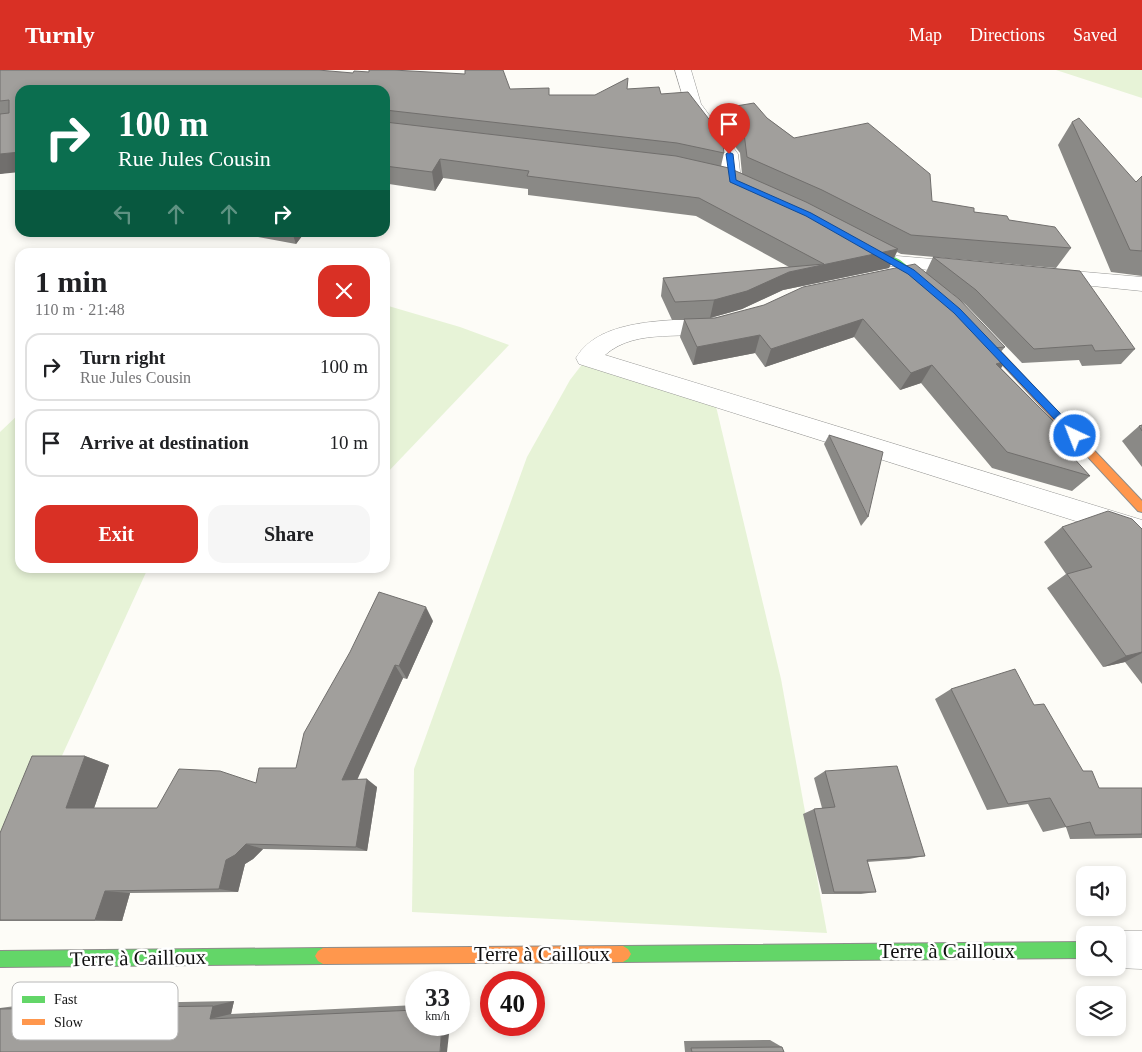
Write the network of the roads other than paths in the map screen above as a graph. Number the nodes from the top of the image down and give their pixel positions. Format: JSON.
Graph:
{"nodes":[{"id":1,"x":683,"y":70,"type":"edge"},
{"id":2,"x":732,"y":181,"type":"edge"},
{"id":3,"x":848,"y":236,"type":"edge"},
{"id":4,"x":985,"y":269,"type":"edge"},
{"id":5,"x":897,"y":271,"type":"junction"},
{"id":6,"x":1031,"y":273,"type":"edge"},
{"id":7,"x":1142,"y":284,"type":"edge"},
{"id":8,"x":941,"y":298,"type":"edge"},
{"id":9,"x":742,"y":318,"type":"edge"},
{"id":10,"x":970,"y":324,"type":"edge"},
{"id":11,"x":1142,"y":508,"type":"edge"},
{"id":12,"x":1142,"y":531,"type":"edge"},
{"id":13,"x":1076,"y":950,"type":"edge"},
{"id":14,"x":1126,"y":950,"type":"edge"},
{"id":15,"x":1142,"y":950,"type":"edge"},
{"id":16,"x":0,"y":960,"type":"edge"}],
"edges":[{"from":1,"to":2,"type":"street"},
{"from":3,"to":5,"type":"street"},
{"from":4,"to":5,"type":"street"},
{"from":5,"to":8,"type":"street"},
{"from":6,"to":7,"type":"street"},
{"from":9,"to":12,"type":"street"},
{"from":10,"to":11,"type":"street"},
{"from":13,"to":16,"type":"street","name":"Terre à Cailloux"},
{"from":14,"to":15,"type":"street"}]}
